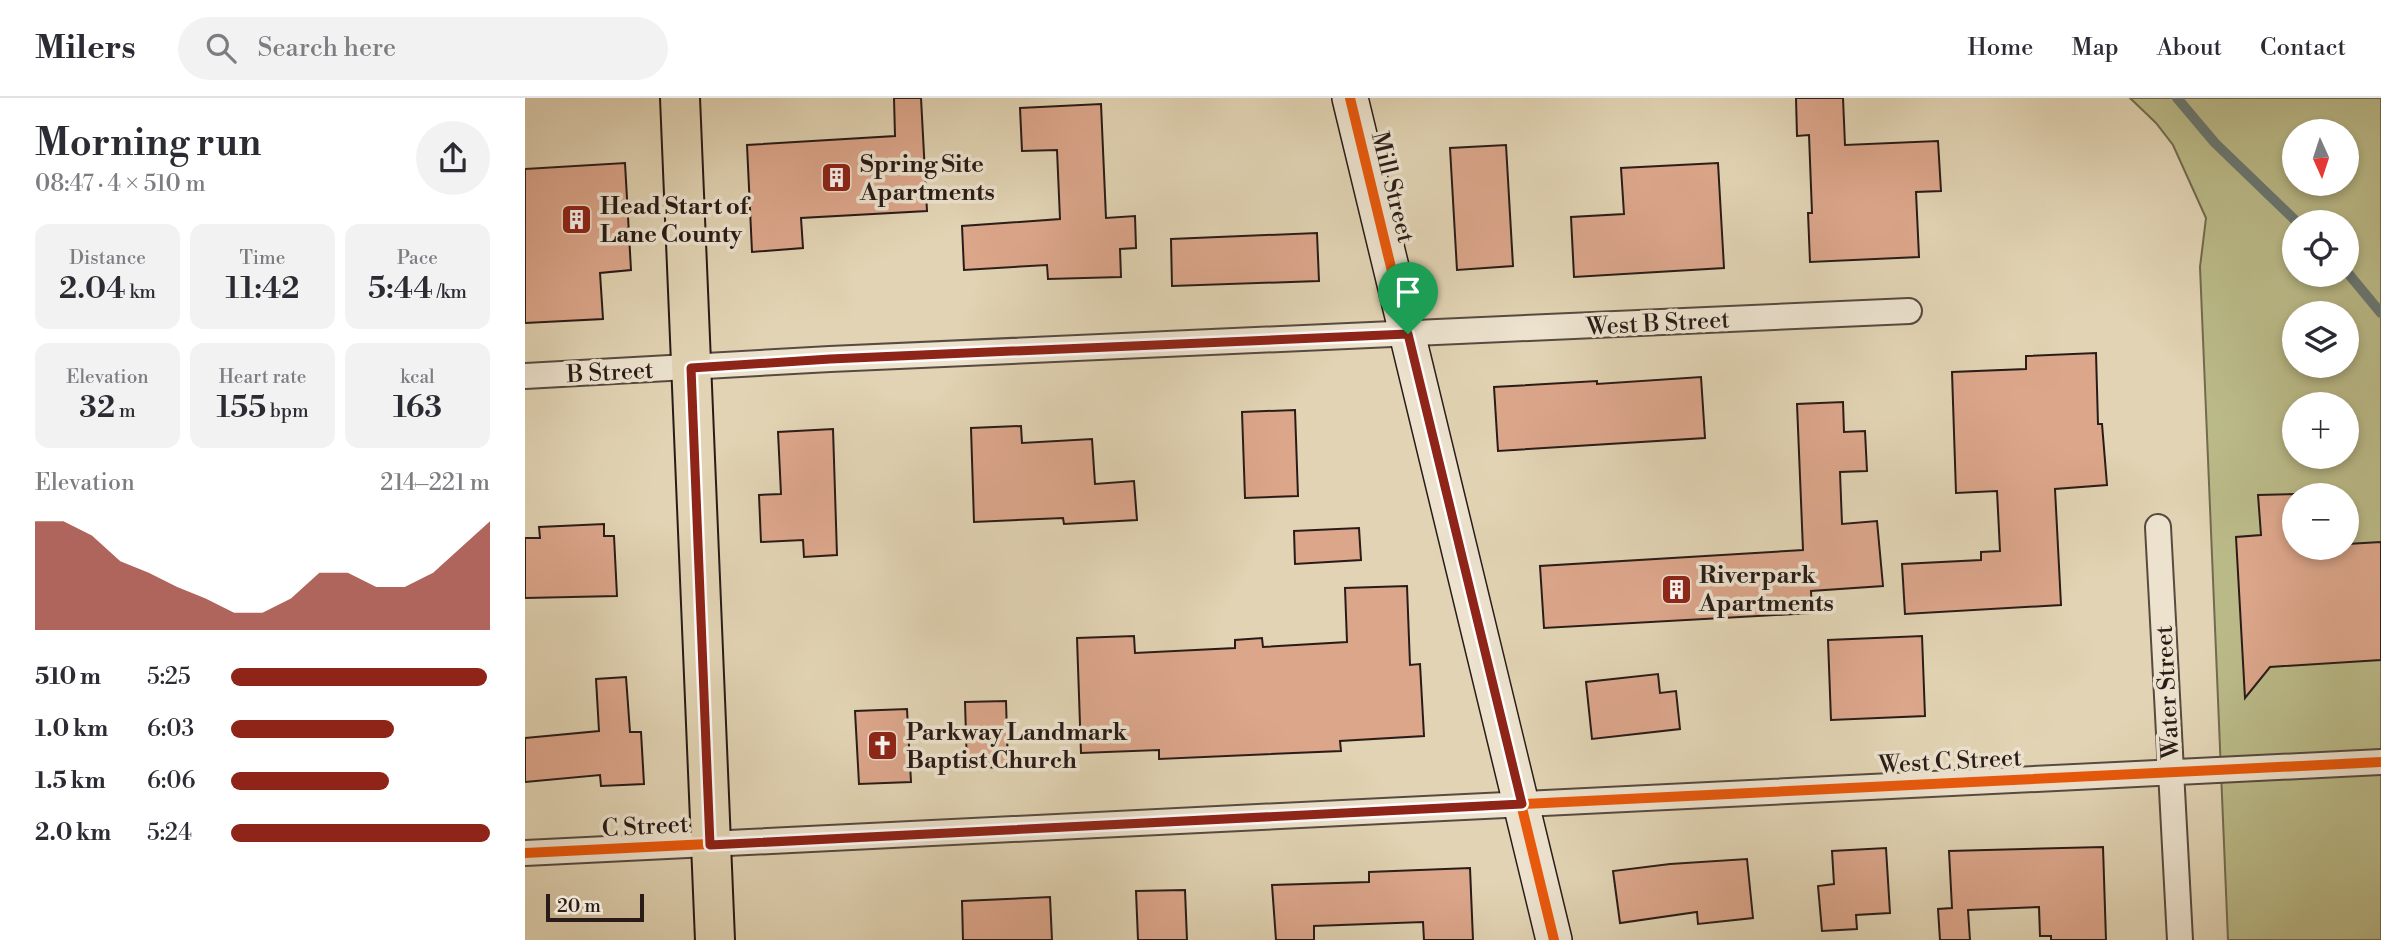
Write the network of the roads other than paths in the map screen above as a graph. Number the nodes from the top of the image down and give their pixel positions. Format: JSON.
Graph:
{"nodes":[{"id":1,"x":680,"y":98,"type":"edge"},
{"id":2,"x":1350,"y":98,"type":"edge"},
{"id":3,"x":1909,"y":311,"type":"dead end"},
{"id":4,"x":1408,"y":334,"type":"junction"},
{"id":5,"x":691,"y":368,"type":"junction"},
{"id":6,"x":525,"y":376,"type":"edge"},
{"id":7,"x":2158,"y":527,"type":"dead end"},
{"id":8,"x":2381,"y":762,"type":"edge"},
{"id":9,"x":2172,"y":771,"type":"junction"},
{"id":10,"x":1522,"y":804,"type":"junction"},
{"id":11,"x":710,"y":845,"type":"junction"},
{"id":12,"x":525,"y":853,"type":"edge"},
{"id":13,"x":715,"y":940,"type":"edge"},
{"id":14,"x":1554,"y":940,"type":"edge"},
{"id":15,"x":2180,"y":940,"type":"edge"}],
"edges":[{"from":1,"to":5,"type":"main road"},
{"from":2,"to":4,"type":"street","name":"Mill Street"},
{"from":3,"to":4,"type":"street","name":"West B Street"},
{"from":4,"to":5,"type":"street","name":"B Street"},
{"from":4,"to":10,"type":"street","name":"Mill Street"},
{"from":5,"to":6,"type":"street","name":"B Street"},
{"from":5,"to":11,"type":"main road"},
{"from":7,"to":9,"type":"street","name":"Water Street"},
{"from":8,"to":9,"type":"street","name":"West C Street"},
{"from":9,"to":10,"type":"street","name":"West C Street"},
{"from":9,"to":15,"type":"street","name":"Water Street"},
{"from":10,"to":11,"type":"street","name":"C Street"},
{"from":10,"to":14,"type":"street","name":"Mill Street"},
{"from":11,"to":12,"type":"street","name":"C Street"},
{"from":11,"to":13,"type":"main road"}]}
